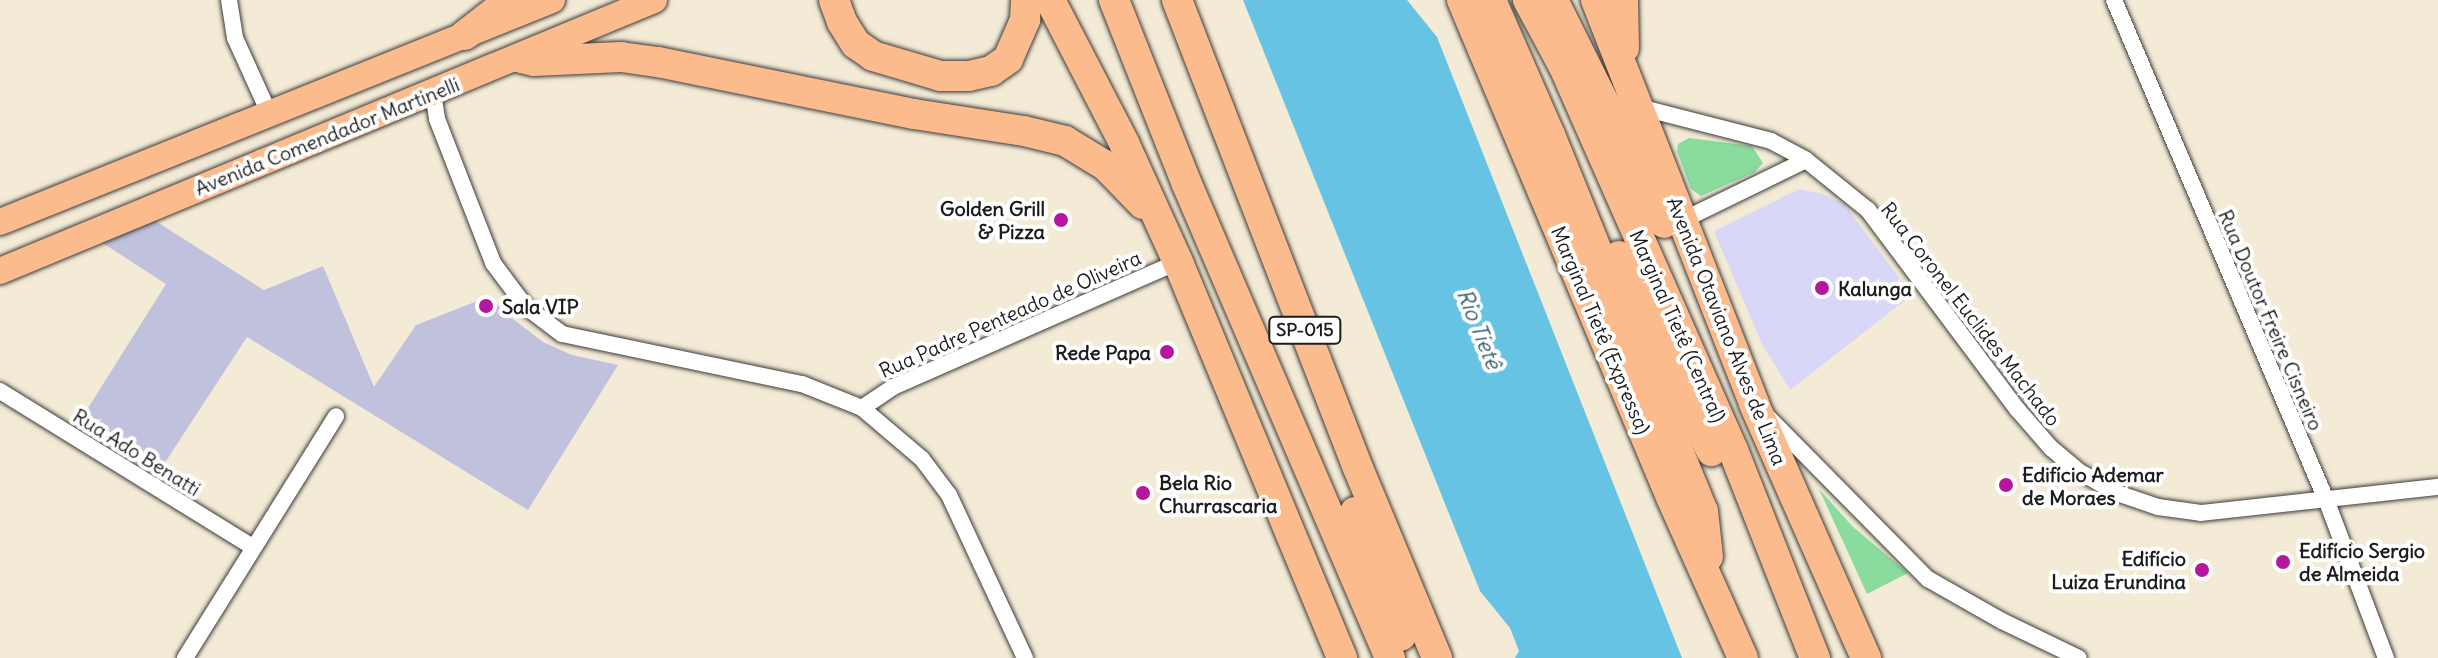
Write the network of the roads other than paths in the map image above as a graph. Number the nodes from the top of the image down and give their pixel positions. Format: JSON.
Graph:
{"nodes":[{"id":1,"x":229,"y":0,"type":"edge"},
{"id":2,"x":510,"y":0,"type":"edge"},
{"id":3,"x":552,"y":0,"type":"edge"},
{"id":4,"x":654,"y":0,"type":"edge"},
{"id":5,"x":834,"y":0,"type":"edge"},
{"id":6,"x":1026,"y":0,"type":"edge"},
{"id":7,"x":1050,"y":0,"type":"edge"},
{"id":8,"x":1114,"y":0,"type":"edge"},
{"id":9,"x":1177,"y":0,"type":"edge"},
{"id":10,"x":1462,"y":0,"type":"edge"},
{"id":11,"x":1491,"y":0,"type":"edge"},
{"id":12,"x":1528,"y":0,"type":"edge"},
{"id":13,"x":1553,"y":0,"type":"edge"},
{"id":14,"x":1596,"y":0,"type":"edge"},
{"id":15,"x":1623,"y":0,"type":"edge"},
{"id":16,"x":2114,"y":0,"type":"edge"},
{"id":17,"x":465,"y":35,"type":"junction"},
{"id":18,"x":521,"y":58,"type":"junction"},
{"id":19,"x":1626,"y":74,"type":"junction"},
{"id":20,"x":1209,"y":80,"type":"junction"},
{"id":21,"x":433,"y":93,"type":"junction"},
{"id":22,"x":1639,"y":107,"type":"junction"},
{"id":23,"x":269,"y":113,"type":"junction"},
{"id":24,"x":1550,"y":135,"type":"junction"},
{"id":25,"x":1806,"y":160,"type":"junction"},
{"id":26,"x":1186,"y":182,"type":"junction"},
{"id":27,"x":1681,"y":221,"type":"junction"},
{"id":28,"x":0,"y":222,"type":"edge"},
{"id":29,"x":1161,"y":225,"type":"junction"},
{"id":30,"x":1695,"y":257,"type":"junction"},
{"id":31,"x":1178,"y":262,"type":"junction"},
{"id":32,"x":0,"y":271,"type":"edge"},
{"id":33,"x":0,"y":391,"type":"edge"},
{"id":34,"x":1754,"y":404,"type":"junction"},
{"id":35,"x":862,"y":408,"type":"junction"},
{"id":36,"x":336,"y":416,"type":"dead end"},
{"id":37,"x":2438,"y":487,"type":"edge"},
{"id":38,"x":2327,"y":502,"type":"junction"},
{"id":39,"x":253,"y":547,"type":"junction"},
{"id":40,"x":1710,"y":579,"type":"junction"},
{"id":41,"x":1318,"y":598,"type":"junction"},
{"id":42,"x":1796,"y":610,"type":"junction"},
{"id":43,"x":185,"y":658,"type":"edge"},
{"id":44,"x":1025,"y":658,"type":"edge"},
{"id":45,"x":1342,"y":658,"type":"edge"},
{"id":46,"x":1390,"y":658,"type":"edge"},
{"id":47,"x":1409,"y":658,"type":"edge"},
{"id":48,"x":1437,"y":658,"type":"edge"},
{"id":49,"x":1743,"y":658,"type":"edge"},
{"id":50,"x":1815,"y":658,"type":"edge"},
{"id":51,"x":1866,"y":658,"type":"edge"},
{"id":52,"x":2079,"y":658,"type":"edge"},
{"id":53,"x":2386,"y":658,"type":"edge"}],
"edges":[{"from":1,"to":23,"type":"street"},
{"from":2,"to":17,"type":"highway"},
{"from":3,"to":17,"type":"main road"},
{"from":4,"to":18,"type":"main road","name":"Avenida Comendador Martinelli"},
{"from":5,"to":6,"type":"highway"},
{"from":7,"to":29,"type":"highway"},
{"from":8,"to":26,"type":"highway"},
{"from":9,"to":20,"type":"highway","number":"SP-015"},
{"from":10,"to":40,"type":"highway","name":"Marginal Tietê (Expressa)"},
{"from":11,"to":24,"type":"highway"},
{"from":12,"to":42,"type":"highway","name":"Marginal Tietê (Central)"},
{"from":13,"to":30,"type":"highway"},
{"from":14,"to":19,"type":"highway","name":"Avenida Otaviano Alves de Lima"},
{"from":15,"to":19,"type":"highway"},
{"from":16,"to":38,"type":"street","name":"Rua Doutor Freire Cisneiro"},
{"from":17,"to":23,"type":"main road"},
{"from":18,"to":21,"type":"main road","name":"Avenida Comendador Martinelli"},
{"from":18,"to":29,"type":"highway"},
{"from":19,"to":22,"type":"highway","name":"Avenida Otaviano Alves de Lima"},
{"from":20,"to":47,"type":"highway"},
{"from":20,"to":48,"type":"highway","number":"SP-015"},
{"from":21,"to":32,"type":"main road","name":"Avenida Comendador Martinelli"},
{"from":21,"to":35,"type":"street"},
{"from":22,"to":25,"type":"street","name":"Rua Coronel Euclides Machado"},
{"from":22,"to":27,"type":"highway","name":"Avenida Otaviano Alves de Lima"},
{"from":23,"to":28,"type":"main road"},
{"from":24,"to":40,"type":"highway"},
{"from":24,"to":42,"type":"highway"},
{"from":25,"to":27,"type":"street"},
{"from":25,"to":38,"type":"street","name":"Rua Coronel Euclides Machado"},
{"from":26,"to":41,"type":"highway"},
{"from":26,"to":46,"type":"highway"},
{"from":27,"to":30,"type":"highway","name":"Avenida Otaviano Alves de Lima"},
{"from":29,"to":31,"type":"highway"},
{"from":30,"to":34,"type":"highway","name":"Avenida Otaviano Alves de Lima"},
{"from":31,"to":35,"type":"street","name":"Rua Padre Penteado de Oliveira"},
{"from":31,"to":41,"type":"highway"},
{"from":33,"to":39,"type":"street","name":"Rua Ado Benatti"},
{"from":34,"to":51,"type":"highway","name":"Avenida Otaviano Alves de Lima"},
{"from":34,"to":52,"type":"street"},
{"from":35,"to":44,"type":"street"},
{"from":36,"to":39,"type":"street"},
{"from":37,"to":38,"type":"street","name":"Rua Coronel Euclides Machado"},
{"from":38,"to":53,"type":"street","name":"Rua Doutor Freire Cisneiro"},
{"from":39,"to":43,"type":"street"},
{"from":40,"to":49,"type":"highway","name":"Marginal Tietê (Expressa)"},
{"from":41,"to":45,"type":"highway"},
{"from":42,"to":50,"type":"highway","name":"Marginal Tietê (Central)"}]}
